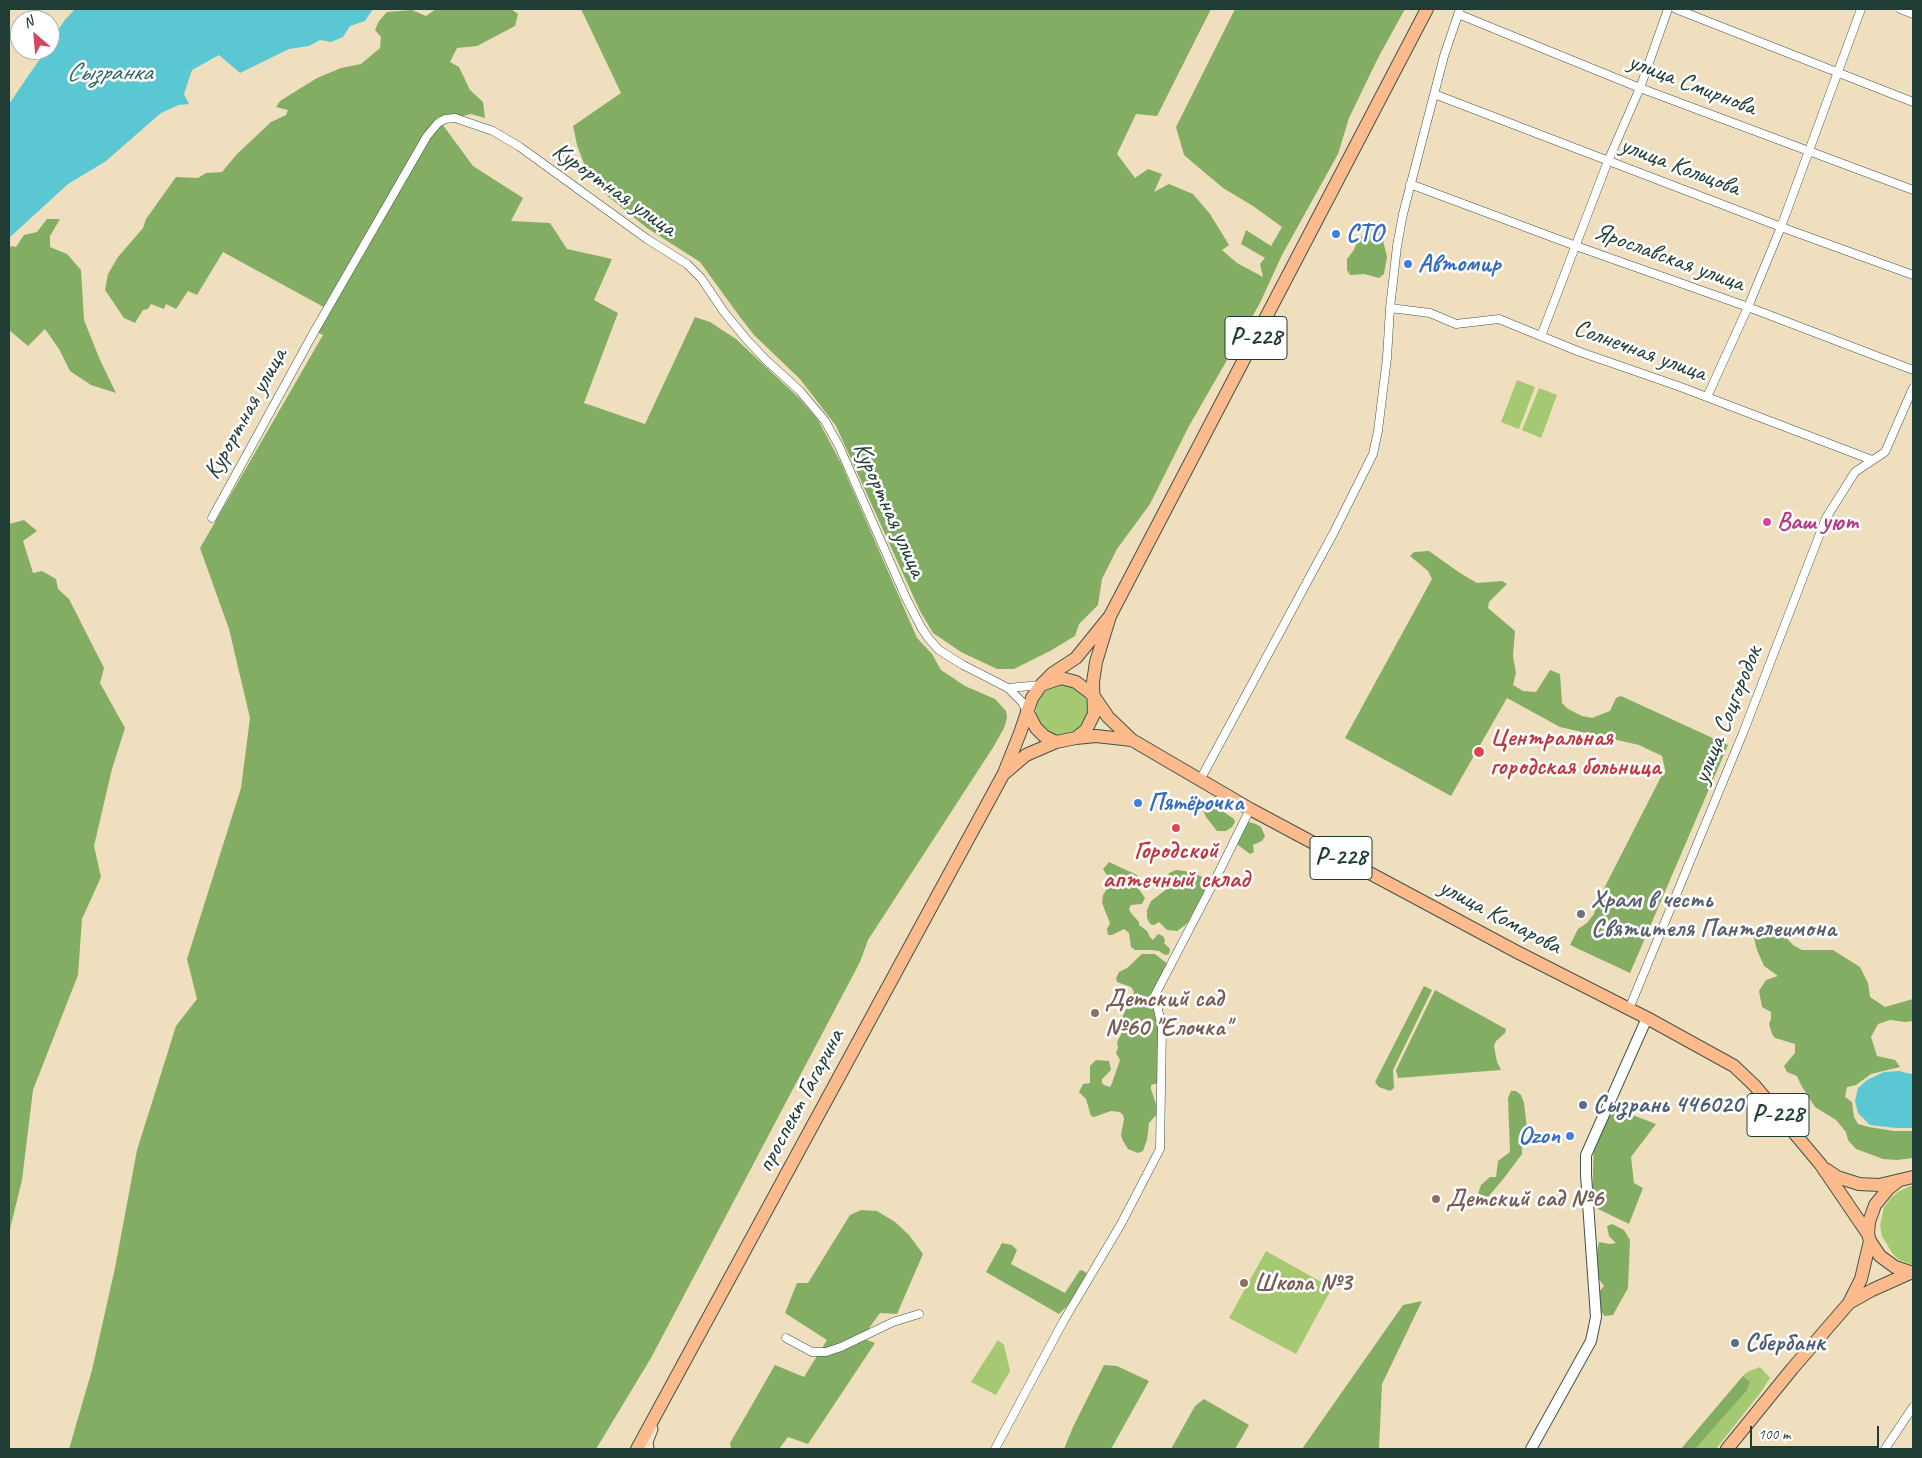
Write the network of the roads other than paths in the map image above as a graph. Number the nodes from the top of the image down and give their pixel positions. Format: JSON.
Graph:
{"nodes":[{"id":1,"x":1426,"y":9,"type":"edge"},
{"id":2,"x":1668,"y":9,"type":"edge"},
{"id":3,"x":1676,"y":9,"type":"edge"},
{"id":4,"x":1861,"y":9,"type":"edge"},
{"id":5,"x":1900,"y":9,"type":"edge"},
{"id":6,"x":1459,"y":11,"type":"edge"},
{"id":7,"x":1913,"y":14,"type":"edge"},
{"id":8,"x":1838,"y":72,"type":"junction"},
{"id":9,"x":1640,"y":88,"type":"junction"},
{"id":10,"x":1434,"y":94,"type":"junction"},
{"id":11,"x":1913,"y":102,"type":"edge"},
{"id":12,"x":1810,"y":151,"type":"junction"},
{"id":13,"x":1608,"y":161,"type":"junction"},
{"id":14,"x":1410,"y":184,"type":"junction"},
{"id":15,"x":1913,"y":190,"type":"edge"},
{"id":16,"x":1781,"y":227,"type":"junction"},
{"id":17,"x":1576,"y":246,"type":"junction"},
{"id":18,"x":1913,"y":275,"type":"edge"},
{"id":19,"x":1748,"y":307,"type":"junction"},
{"id":20,"x":1390,"y":308,"type":"junction"},
{"id":21,"x":1541,"y":336,"type":"junction"},
{"id":22,"x":1913,"y":370,"type":"edge"},
{"id":23,"x":1913,"y":388,"type":"edge"},
{"id":24,"x":1707,"y":397,"type":"junction"},
{"id":25,"x":1872,"y":460,"type":"junction"},
{"id":26,"x":212,"y":518,"type":"dead end"},
{"id":27,"x":1110,"y":616,"type":"junction"},
{"id":28,"x":1041,"y":685,"type":"junction"},
{"id":29,"x":1008,"y":688,"type":"junction"},
{"id":30,"x":1093,"y":695,"type":"junction"},
{"id":31,"x":1027,"y":711,"type":"junction"},
{"id":32,"x":1076,"y":738,"type":"junction"},
{"id":33,"x":1132,"y":740,"type":"junction"},
{"id":34,"x":1056,"y":742,"type":"junction"},
{"id":35,"x":1004,"y":773,"type":"junction"},
{"id":36,"x":1200,"y":780,"type":"junction"},
{"id":37,"x":1250,"y":809,"type":"junction"},
{"id":38,"x":1629,"y":1009,"type":"junction"},
{"id":39,"x":1647,"y":1018,"type":"junction"},
{"id":40,"x":1821,"y":1165,"type":"junction"},
{"id":41,"x":1913,"y":1177,"type":"edge"},
{"id":42,"x":1898,"y":1181,"type":"junction"},
{"id":43,"x":1869,"y":1238,"type":"junction"},
{"id":44,"x":1912,"y":1273,"type":"edge"},
{"id":45,"x":1849,"y":1303,"type":"junction"},
{"id":46,"x":919,"y":1314,"type":"dead end"},
{"id":47,"x":786,"y":1338,"type":"dead end"},
{"id":48,"x":1913,"y":1408,"type":"edge"},
{"id":49,"x":656,"y":1416,"type":"junction"},
{"id":50,"x":637,"y":1449,"type":"edge"},
{"id":51,"x":648,"y":1449,"type":"edge"},
{"id":52,"x":995,"y":1449,"type":"edge"},
{"id":53,"x":1531,"y":1449,"type":"edge"},
{"id":54,"x":1726,"y":1449,"type":"edge"},
{"id":55,"x":1886,"y":1449,"type":"edge"}],
"edges":[{"from":1,"to":27,"type":"main road","number":"Р-228"},
{"from":2,"to":9,"type":"street"},
{"from":3,"to":8,"type":"street"},
{"from":4,"to":8,"type":"street"},
{"from":5,"to":7,"type":"street"},
{"from":6,"to":9,"type":"street","name":"улица Смирнова"},
{"from":6,"to":10,"type":"street"},
{"from":8,"to":11,"type":"street"},
{"from":8,"to":12,"type":"street"},
{"from":9,"to":12,"type":"street","name":"улица Смирнова"},
{"from":9,"to":13,"type":"street"},
{"from":10,"to":13,"type":"street","name":"улица Кольцова"},
{"from":10,"to":14,"type":"street"},
{"from":12,"to":15,"type":"street","name":"улица Смирнова"},
{"from":12,"to":16,"type":"street"},
{"from":13,"to":16,"type":"street","name":"улица Кольцова"},
{"from":13,"to":17,"type":"street"},
{"from":14,"to":17,"type":"street","name":"Ярославская улица"},
{"from":14,"to":20,"type":"street"},
{"from":16,"to":18,"type":"street","name":"улица Кольцова"},
{"from":16,"to":19,"type":"street"},
{"from":17,"to":19,"type":"street","name":"Ярославская улица"},
{"from":17,"to":21,"type":"street"},
{"from":19,"to":22,"type":"street","name":"Ярославская улица"},
{"from":19,"to":24,"type":"street"},
{"from":20,"to":21,"type":"street","name":"Солнечная улица"},
{"from":20,"to":36,"type":"street"},
{"from":21,"to":24,"type":"street","name":"Солнечная улица"},
{"from":23,"to":25,"type":"street","name":"улица Соцгородок"},
{"from":24,"to":25,"type":"street","name":"Солнечная улица"},
{"from":25,"to":38,"type":"street","name":"улица Соцгородок"},
{"from":26,"to":29,"type":"street","name":"Курортная улица"},
{"from":27,"to":28,"type":"main road","number":"Р-228"},
{"from":27,"to":30,"type":"main road","number":"Р-228"},
{"from":28,"to":29,"type":"street"},
{"from":28,"to":30,"type":"main road","number":"Р-228"},
{"from":28,"to":31,"type":"main road","number":"Р-228"},
{"from":29,"to":31,"type":"street","name":"Курортная улица"},
{"from":30,"to":32,"type":"main road","number":"Р-228"},
{"from":30,"to":33,"type":"main road","number":"Р-228"},
{"from":31,"to":34,"type":"main road"},
{"from":31,"to":35,"type":"main road","name":"проспект Гагарина"},
{"from":32,"to":33,"type":"main road","number":"Р-228"},
{"from":32,"to":34,"type":"main road","number":"Р-228"},
{"from":33,"to":36,"type":"main road","name":"улица Комарова","number":"Р-228"},
{"from":34,"to":35,"type":"main road","name":"проспект Гагарина"},
{"from":35,"to":49,"type":"main road","name":"проспект Гагарина"},
{"from":36,"to":37,"type":"main road","name":"улица Комарова","number":"Р-228"},
{"from":37,"to":38,"type":"main road","name":"улица Комарова","number":"Р-228"},
{"from":37,"to":52,"type":"street"},
{"from":38,"to":39,"type":"main road","name":"улица Комарова","number":"Р-228"},
{"from":39,"to":40,"type":"main road","name":"улица Комарова","number":"Р-228"},
{"from":39,"to":53,"type":"street"},
{"from":40,"to":42,"type":"main road","number":"Р-228"},
{"from":40,"to":43,"type":"main road","number":"Р-228"},
{"from":41,"to":42,"type":"main road","number":"Р-228"},
{"from":42,"to":43,"type":"main road","number":"Р-228"},
{"from":43,"to":44,"type":"main road","number":"Р-228"},
{"from":43,"to":45,"type":"main road","number":"Р-228"},
{"from":44,"to":45,"type":"main road","number":"Р-228"},
{"from":45,"to":54,"type":"main road","number":"Р-228"},
{"from":46,"to":47,"type":"street"},
{"from":48,"to":55,"type":"street"},
{"from":49,"to":50,"type":"main road","name":"проспект Гагарина"},
{"from":49,"to":51,"type":"main road"}]}
